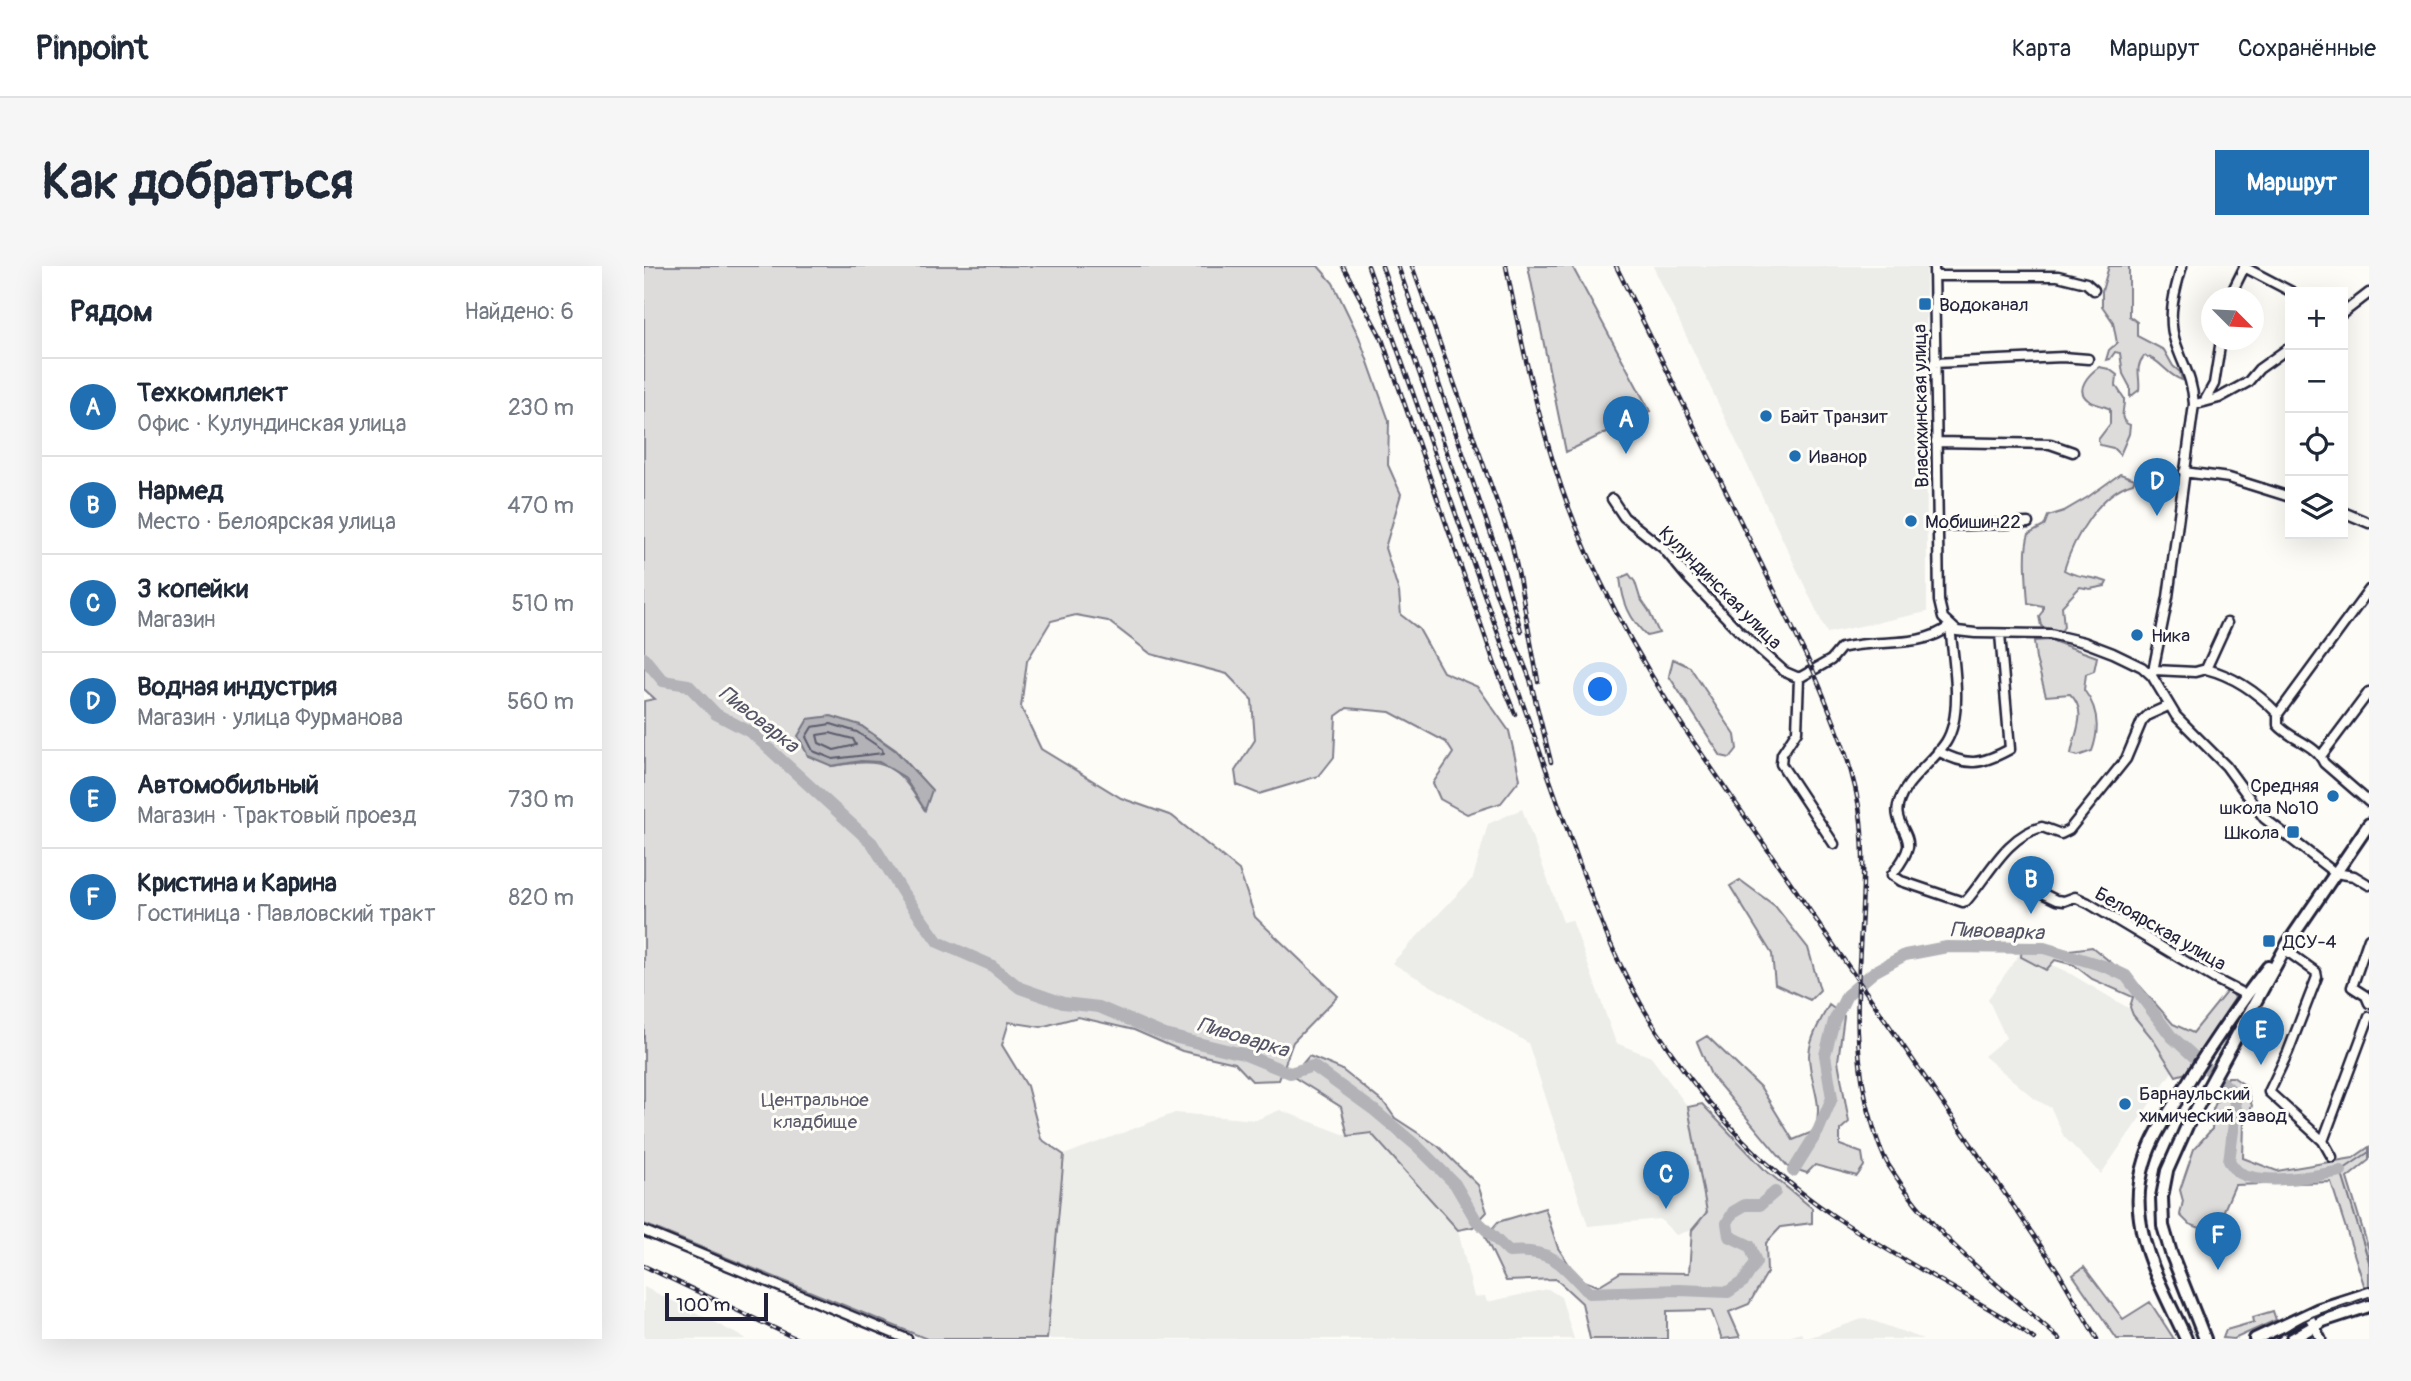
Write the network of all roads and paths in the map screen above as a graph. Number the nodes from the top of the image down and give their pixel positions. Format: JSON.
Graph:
{"nodes":[{"id":1,"x":1934,"y":266,"type":"edge"},
{"id":2,"x":2182,"y":266,"type":"edge"},
{"id":3,"x":2244,"y":267,"type":"edge"},
{"id":4,"x":1934,"y":276,"type":"junction"},
{"id":5,"x":2234,"y":287,"type":"edge"},
{"id":6,"x":2285,"y":288,"type":"edge"},
{"id":7,"x":2094,"y":290,"type":"dead end"},
{"id":8,"x":2369,"y":292,"type":"edge"},
{"id":9,"x":2348,"y":309,"type":"edge"},
{"id":10,"x":2219,"y":350,"type":"edge"},
{"id":11,"x":2286,"y":350,"type":"edge"},
{"id":12,"x":2088,"y":359,"type":"dead end"},
{"id":13,"x":1934,"y":363,"type":"junction"},
{"id":14,"x":2204,"y":402,"type":"junction"},
{"id":15,"x":2194,"y":404,"type":"junction"},
{"id":16,"x":1936,"y":442,"type":"junction"},
{"id":17,"x":2073,"y":452,"type":"dead end"},
{"id":18,"x":2184,"y":472,"type":"junction"},
{"id":19,"x":2285,"y":495,"type":"edge"},
{"id":20,"x":1612,"y":499,"type":"dead end"},
{"id":21,"x":2348,"y":514,"type":"edge"},
{"id":22,"x":2028,"y":523,"type":"dead end"},
{"id":23,"x":2369,"y":523,"type":"edge"},
{"id":24,"x":1938,"y":526,"type":"junction"},
{"id":25,"x":2369,"y":590,"type":"edge"},
{"id":26,"x":2227,"y":623,"type":"dead end"},
{"id":27,"x":1950,"y":626,"type":"junction"},
{"id":28,"x":2000,"y":634,"type":"junction"},
{"id":29,"x":2206,"y":669,"type":"junction"},
{"id":30,"x":2153,"y":673,"type":"junction"},
{"id":31,"x":1799,"y":678,"type":"junction"},
{"id":32,"x":2369,"y":692,"type":"edge"},
{"id":33,"x":2168,"y":706,"type":"junction"},
{"id":34,"x":2278,"y":714,"type":"junction"},
{"id":35,"x":1938,"y":751,"type":"junction"},
{"id":36,"x":2321,"y":756,"type":"junction"},
{"id":37,"x":2369,"y":802,"type":"edge"},
{"id":38,"x":2369,"y":824,"type":"edge"},
{"id":39,"x":1833,"y":844,"type":"dead end"},
{"id":40,"x":2335,"y":873,"type":"junction"},
{"id":41,"x":2021,"y":883,"type":"dead end"},
{"id":42,"x":2369,"y":885,"type":"edge"},
{"id":43,"x":2369,"y":938,"type":"edge"},
{"id":44,"x":2286,"y":946,"type":"junction"},
{"id":45,"x":2246,"y":995,"type":"junction"},
{"id":46,"x":2369,"y":1003,"type":"edge"},
{"id":47,"x":2369,"y":1017,"type":"edge"},
{"id":48,"x":2216,"y":1040,"type":"junction"},
{"id":49,"x":2229,"y":1048,"type":"junction"},
{"id":50,"x":2184,"y":1089,"type":"junction"},
{"id":51,"x":2201,"y":1100,"type":"junction"},
{"id":52,"x":2323,"y":1141,"type":"junction"},
{"id":53,"x":2332,"y":1157,"type":"dead end"},
{"id":54,"x":644,"y":1231,"type":"edge"},
{"id":55,"x":2368,"y":1293,"type":"edge"},
{"id":56,"x":2369,"y":1306,"type":"edge"},
{"id":57,"x":2308,"y":1314,"type":"junction"},
{"id":58,"x":2313,"y":1325,"type":"junction"},
{"id":59,"x":2281,"y":1327,"type":"junction"},
{"id":60,"x":907,"y":1339,"type":"edge"},
{"id":61,"x":2186,"y":1339,"type":"edge"},
{"id":62,"x":2205,"y":1339,"type":"edge"},
{"id":63,"x":2255,"y":1339,"type":"edge"},
{"id":64,"x":2266,"y":1339,"type":"edge"},
{"id":65,"x":2292,"y":1339,"type":"edge"},
{"id":66,"x":2321,"y":1339,"type":"edge"}],
"edges":[{"from":1,"to":4,"type":"street","name":"Власихинская улица"},
{"from":2,"to":15,"type":"street"},
{"from":3,"to":5,"type":"street"},
{"from":3,"to":6,"type":"street"},
{"from":4,"to":7,"type":"street"},
{"from":4,"to":13,"type":"street","name":"Власихинская улица"},
{"from":8,"to":9,"type":"street"},
{"from":10,"to":14,"type":"street"},
{"from":11,"to":14,"type":"street"},
{"from":12,"to":13,"type":"street"},
{"from":13,"to":16,"type":"street","name":"Власихинская улица"},
{"from":14,"to":15,"type":"street"},
{"from":15,"to":18,"type":"street"},
{"from":16,"to":17,"type":"street"},
{"from":16,"to":24,"type":"street","name":"Власихинская улица"},
{"from":18,"to":19,"type":"street"},
{"from":18,"to":30,"type":"street"},
{"from":20,"to":31,"type":"street","name":"Кулундинская улица"},
{"from":21,"to":23,"type":"street"},
{"from":22,"to":24,"type":"street"},
{"from":24,"to":27,"type":"street","name":"Власихинская улица"},
{"from":25,"to":34,"type":"street"},
{"from":26,"to":29,"type":"street"},
{"from":27,"to":28,"type":"street"},
{"from":27,"to":31,"type":"street"},
{"from":27,"to":35,"type":"street","name":"Власихинская улица"},
{"from":28,"to":30,"type":"street"},
{"from":28,"to":35,"type":"street"},
{"from":29,"to":30,"type":"street"},
{"from":29,"to":34,"type":"street"},
{"from":30,"to":33,"type":"street"},
{"from":31,"to":39,"type":"street"},
{"from":32,"to":36,"type":"street"},
{"from":33,"to":35,"type":"street","name":"Власихинская улица"},
{"from":33,"to":40,"type":"street"},
{"from":34,"to":36,"type":"street"},
{"from":36,"to":37,"type":"street"},
{"from":38,"to":40,"type":"main road"},
{"from":40,"to":42,"type":"street"},
{"from":40,"to":44,"type":"main road"},
{"from":41,"to":45,"type":"street","name":"Белоярская улица"},
{"from":43,"to":46,"type":"street"},
{"from":44,"to":45,"type":"main road"},
{"from":44,"to":49,"type":"main road"},
{"from":44,"to":52,"type":"street"},
{"from":45,"to":48,"type":"main road"},
{"from":47,"to":52,"type":"street"},
{"from":48,"to":49,"type":"main road"},
{"from":48,"to":50,"type":"main road"},
{"from":49,"to":51,"type":"main road"},
{"from":50,"to":51,"type":"main road"},
{"from":50,"to":61,"type":"main road"},
{"from":51,"to":62,"type":"main road"},
{"from":52,"to":53,"type":"street"},
{"from":54,"to":60,"type":"street"},
{"from":55,"to":57,"type":"main road"},
{"from":56,"to":58,"type":"main road"},
{"from":57,"to":58,"type":"street"},
{"from":57,"to":59,"type":"main road"},
{"from":58,"to":65,"type":"main road"},
{"from":58,"to":66,"type":"street"},
{"from":59,"to":63,"type":"main road"},
{"from":59,"to":64,"type":"main road"}]}
